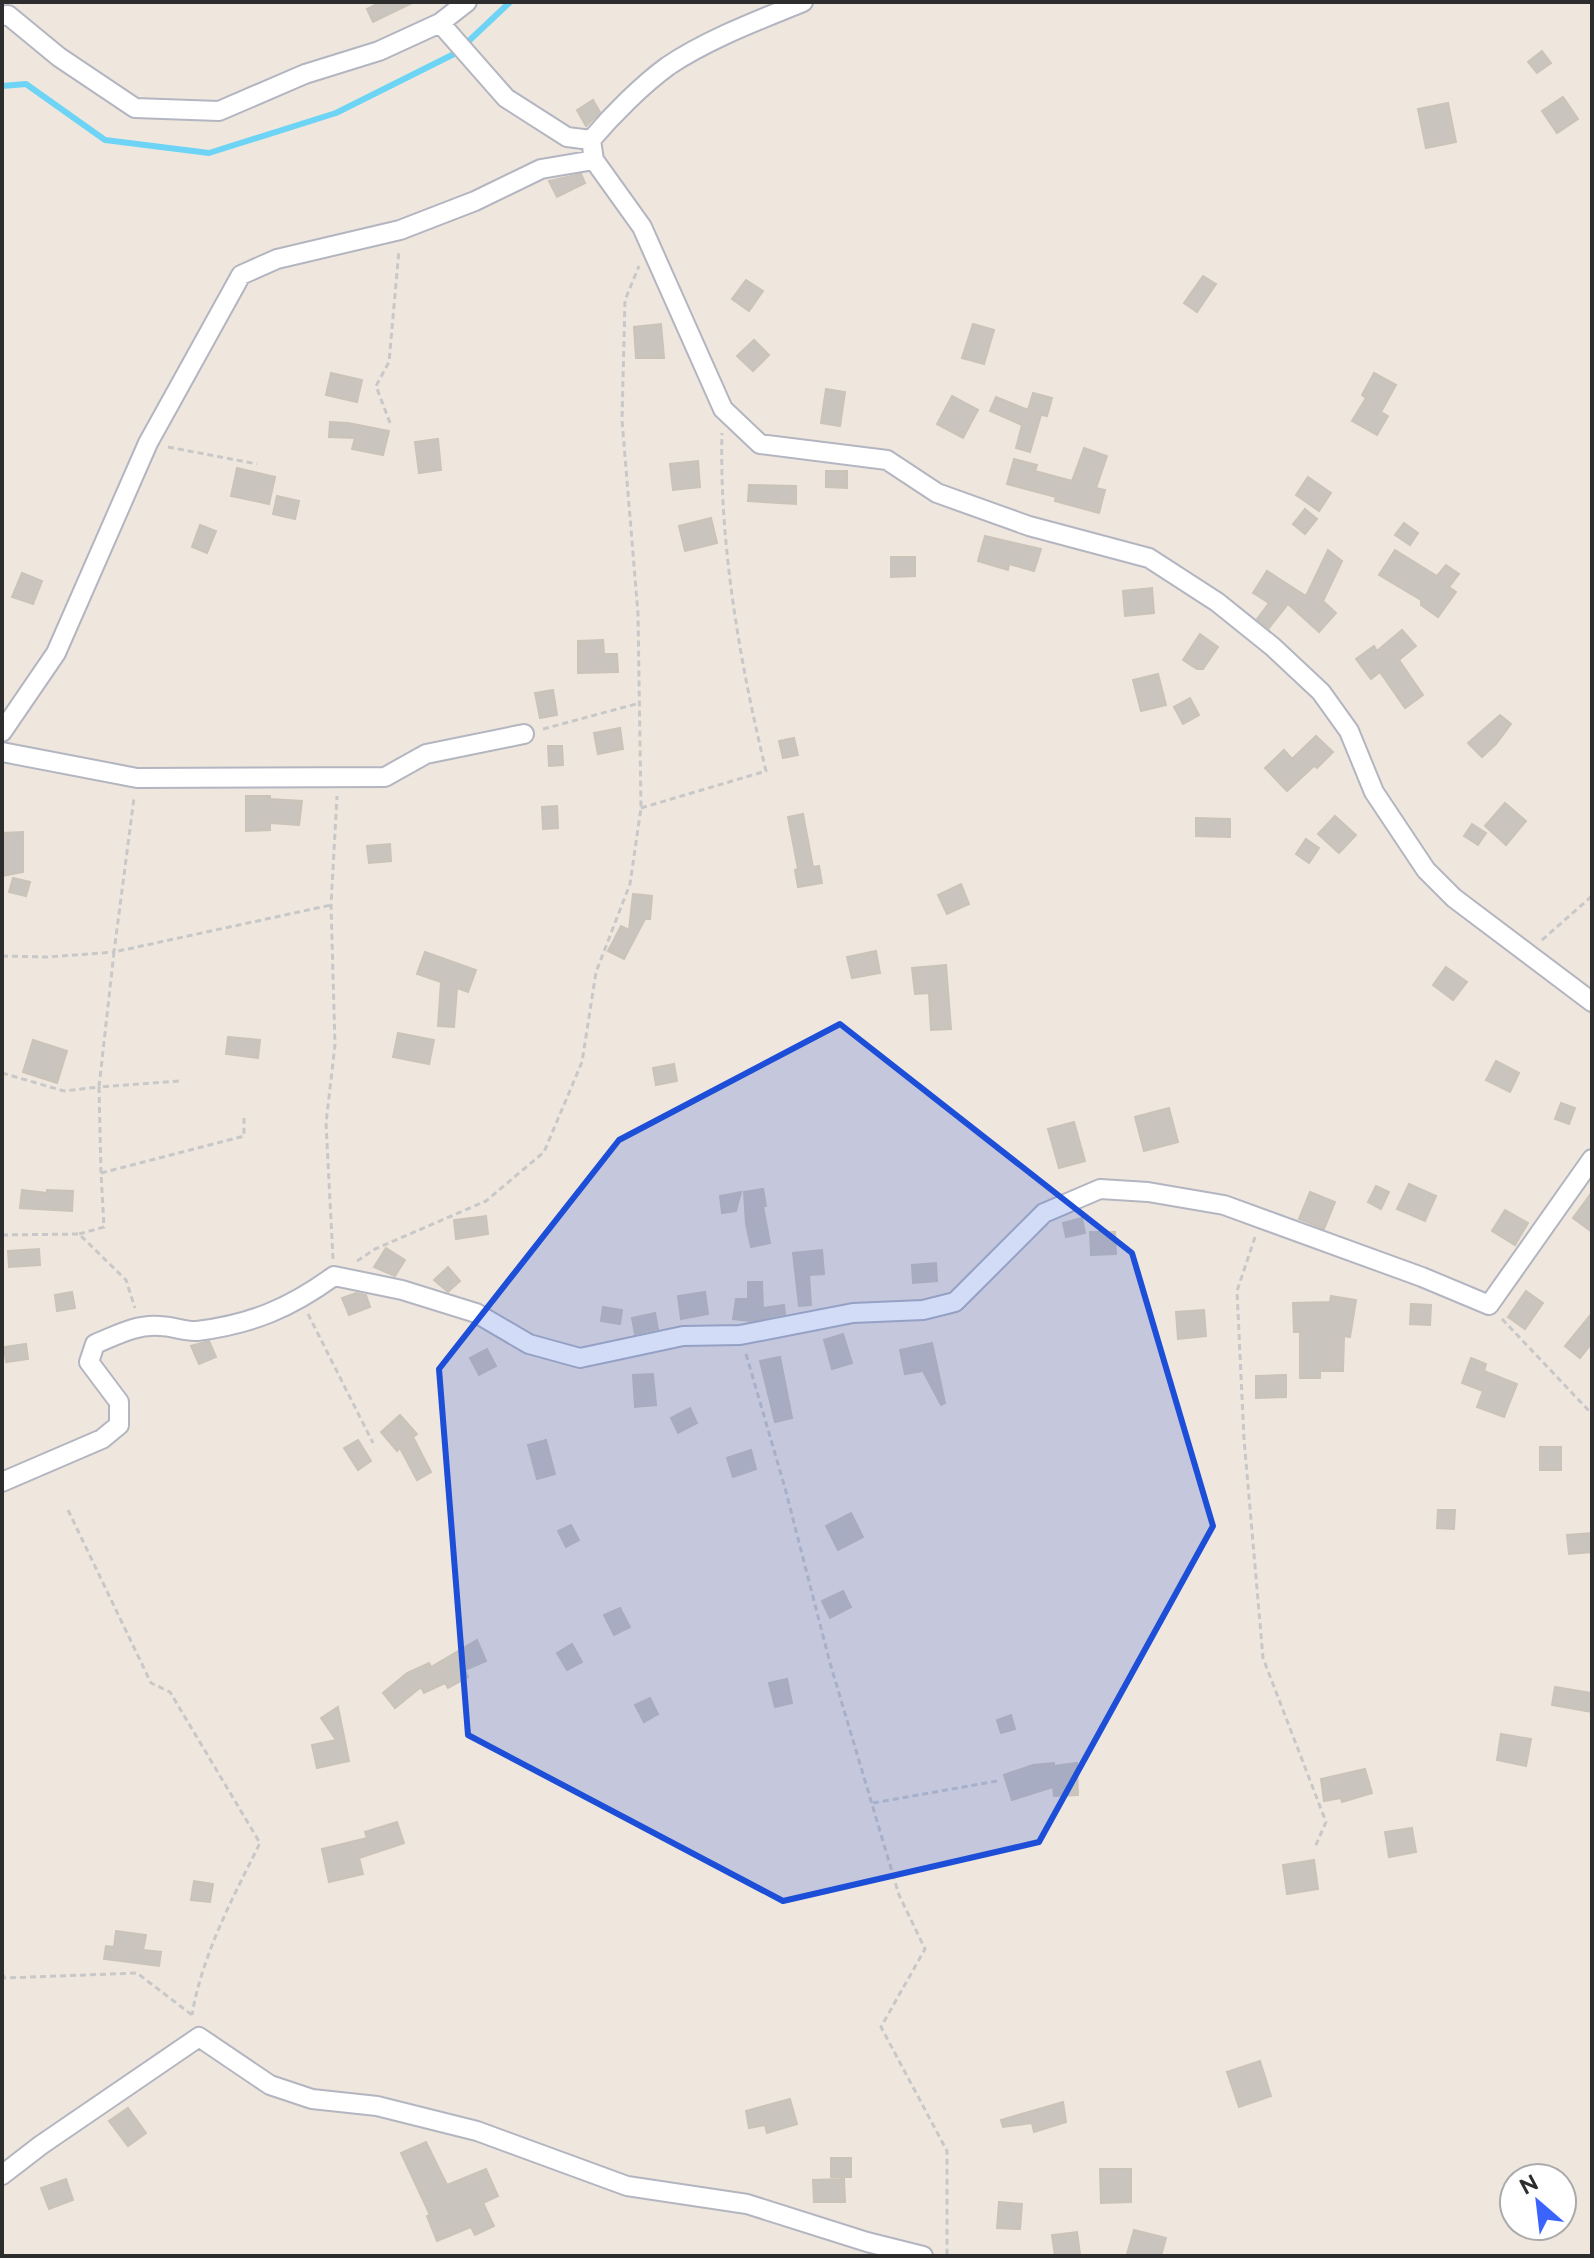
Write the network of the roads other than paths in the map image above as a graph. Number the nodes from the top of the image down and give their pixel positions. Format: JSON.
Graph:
{"nodes":[{"id":1,"x":467,"y":2,"type":"edge"},
{"id":2,"x":803,"y":2,"type":"edge"},
{"id":3,"x":2,"y":16,"type":"edge"},
{"id":4,"x":440,"y":23,"type":"junction"},
{"id":5,"x":591,"y":140,"type":"junction"},
{"id":6,"x":594,"y":160,"type":"junction"},
{"id":7,"x":2,"y":732,"type":"edge"},
{"id":8,"x":524,"y":734,"type":"road end"},
{"id":9,"x":2,"y":752,"type":"edge"},
{"id":10,"x":1592,"y":1002,"type":"edge"},
{"id":11,"x":1592,"y":1159,"type":"edge"},
{"id":12,"x":2,"y":1482,"type":"edge"},
{"id":13,"x":2,"y":2175,"type":"edge"},
{"id":14,"x":923,"y":2256,"type":"edge"}],
"edges":[{"from":1,"to":4,"type":"street"},
{"from":2,"to":5,"type":"street"},
{"from":3,"to":4,"type":"street"},
{"from":4,"to":5,"type":"street"},
{"from":5,"to":6,"type":"street"},
{"from":6,"to":7,"type":"street"},
{"from":6,"to":10,"type":"street"},
{"from":8,"to":9,"type":"street"},
{"from":11,"to":12,"type":"street"},
{"from":13,"to":14,"type":"street"}]}
